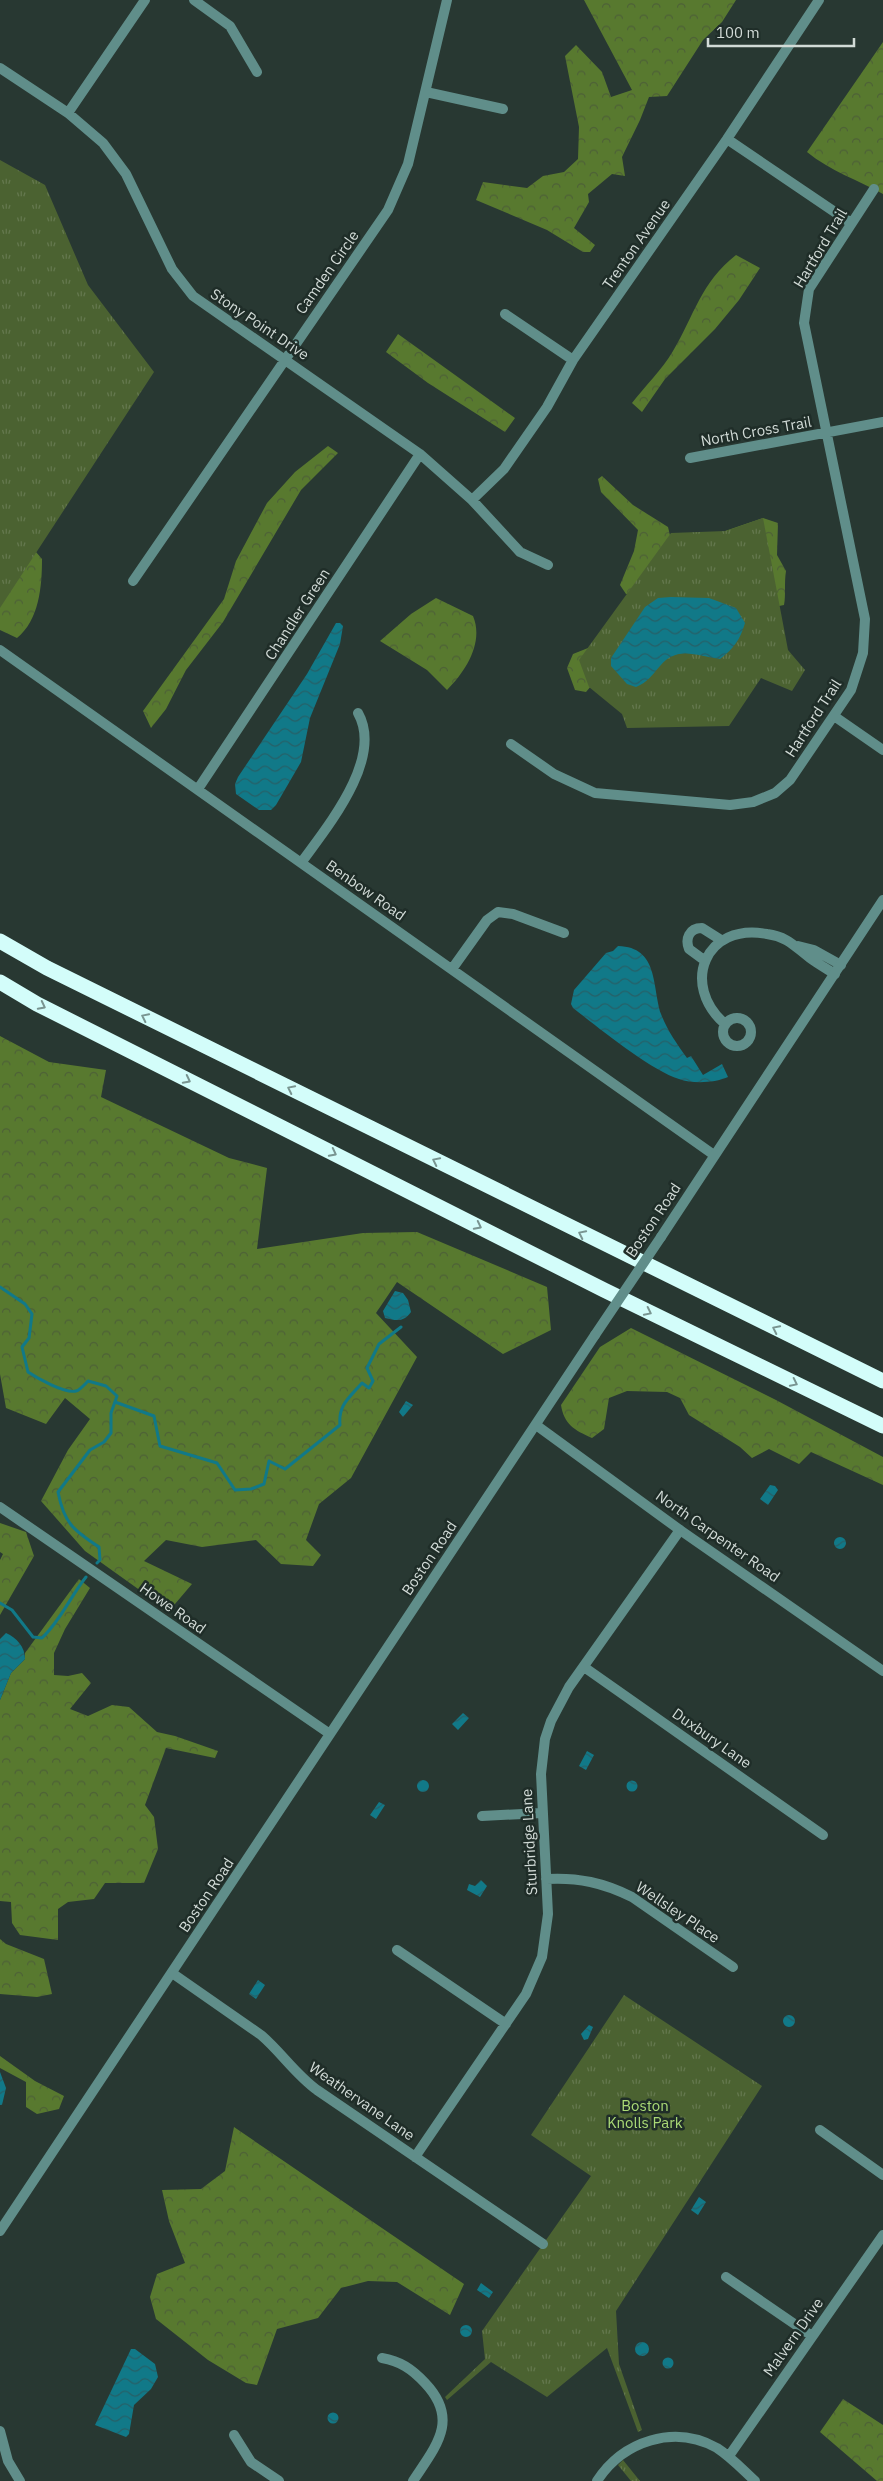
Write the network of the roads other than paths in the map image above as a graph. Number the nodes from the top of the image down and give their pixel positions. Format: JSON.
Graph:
{"nodes":[{"id":1,"x":145,"y":0,"type":"edge"},
{"id":2,"x":194,"y":0,"type":"edge"},
{"id":3,"x":448,"y":0,"type":"edge"},
{"id":4,"x":819,"y":0,"type":"edge"},
{"id":5,"x":0,"y":68,"type":"edge"},
{"id":6,"x":257,"y":72,"type":"dead end"},
{"id":7,"x":426,"y":92,"type":"junction"},
{"id":8,"x":502,"y":108,"type":"dead end"},
{"id":9,"x":68,"y":113,"type":"junction"},
{"id":10,"x":727,"y":139,"type":"junction"},
{"id":11,"x":874,"y":189,"type":"dead end"},
{"id":12,"x":851,"y":223,"type":"junction"},
{"id":13,"x":505,"y":314,"type":"dead end"},
{"id":14,"x":286,"y":359,"type":"junction"},
{"id":15,"x":573,"y":360,"type":"junction"},
{"id":16,"x":883,"y":422,"type":"edge"},
{"id":17,"x":826,"y":434,"type":"junction"},
{"id":18,"x":420,"y":454,"type":"junction"},
{"id":19,"x":690,"y":458,"type":"dead end"},
{"id":20,"x":472,"y":500,"type":"junction"},
{"id":21,"x":548,"y":565,"type":"dead end"},
{"id":22,"x":133,"y":581,"type":"dead end"},
{"id":23,"x":0,"y":650,"type":"edge"},
{"id":24,"x":358,"y":713,"type":"dead end"},
{"id":25,"x":834,"y":716,"type":"junction"},
{"id":26,"x":511,"y":744,"type":"dead end"},
{"id":27,"x":883,"y":750,"type":"edge"},
{"id":28,"x":198,"y":790,"type":"junction"},
{"id":29,"x":301,"y":863,"type":"junction"},
{"id":30,"x":881,"y":906,"type":"edge"},
{"id":31,"x":564,"y":933,"type":"dead end"},
{"id":32,"x":721,"y":940,"type":"junction"},
{"id":33,"x":0,"y":941,"type":"edge"},
{"id":34,"x":798,"y":946,"type":"junction"},
{"id":35,"x":704,"y":960,"type":"junction"},
{"id":36,"x":842,"y":965,"type":"junction"},
{"id":37,"x":452,"y":969,"type":"junction"},
{"id":38,"x":835,"y":974,"type":"junction"},
{"id":39,"x":0,"y":982,"type":"edge"},
{"id":40,"x":725,"y":1024,"type":"dead end"},
{"id":41,"x":714,"y":1155,"type":"junction"},
{"id":42,"x":883,"y":1381,"type":"edge"},
{"id":43,"x":536,"y":1424,"type":"junction"},
{"id":44,"x":883,"y":1426,"type":"edge"},
{"id":45,"x":0,"y":1507,"type":"edge"},
{"id":46,"x":680,"y":1530,"type":"junction"},
{"id":47,"x":584,"y":1667,"type":"junction"},
{"id":48,"x":883,"y":1671,"type":"edge"},
{"id":49,"x":330,"y":1734,"type":"junction"},
{"id":50,"x":542,"y":1813,"type":"junction"},
{"id":51,"x":482,"y":1816,"type":"dead end"},
{"id":52,"x":823,"y":1835,"type":"dead end"},
{"id":53,"x":546,"y":1879,"type":"junction"},
{"id":54,"x":397,"y":1950,"type":"dead end"},
{"id":55,"x":733,"y":1967,"type":"dead end"},
{"id":56,"x":172,"y":1973,"type":"junction"},
{"id":57,"x":506,"y":2024,"type":"junction"},
{"id":58,"x":820,"y":2130,"type":"dead end"},
{"id":59,"x":416,"y":2157,"type":"junction"},
{"id":60,"x":883,"y":2175,"type":"edge"},
{"id":61,"x":0,"y":2231,"type":"edge"},
{"id":62,"x":883,"y":2235,"type":"edge"},
{"id":63,"x":543,"y":2244,"type":"dead end"},
{"id":64,"x":726,"y":2277,"type":"dead end"},
{"id":65,"x":812,"y":2336,"type":"junction"},
{"id":66,"x":382,"y":2358,"type":"dead end"},
{"id":67,"x":0,"y":2431,"type":"edge"},
{"id":68,"x":234,"y":2435,"type":"dead end"},
{"id":69,"x":728,"y":2456,"type":"junction"},
{"id":70,"x":20,"y":2481,"type":"edge"},
{"id":71,"x":279,"y":2481,"type":"edge"},
{"id":72,"x":413,"y":2481,"type":"edge"},
{"id":73,"x":597,"y":2481,"type":"edge"},
{"id":74,"x":755,"y":2481,"type":"edge"}],
"edges":[{"from":1,"to":9,"type":"street"},
{"from":2,"to":6,"type":"street"},
{"from":3,"to":7,"type":"street","name":"Camden Circle"},
{"from":4,"to":10,"type":"street","name":"Trenton Avenue"},
{"from":5,"to":9,"type":"street","name":"Stony Point Drive"},
{"from":7,"to":8,"type":"street"},
{"from":7,"to":14,"type":"street","name":"Camden Circle"},
{"from":9,"to":14,"type":"street","name":"Stony Point Drive"},
{"from":10,"to":12,"type":"street"},
{"from":10,"to":15,"type":"street","name":"Trenton Avenue"},
{"from":11,"to":12,"type":"street","name":"Hartford Trail"},
{"from":12,"to":17,"type":"street","name":"Hartford Trail"},
{"from":13,"to":15,"type":"street"},
{"from":14,"to":18,"type":"street","name":"Stony Point Drive"},
{"from":14,"to":22,"type":"street","name":"Camden Circle"},
{"from":15,"to":20,"type":"street","name":"Trenton Avenue"},
{"from":16,"to":17,"type":"street","name":"North Cross Trail"},
{"from":17,"to":19,"type":"street","name":"North Cross Trail"},
{"from":17,"to":25,"type":"street","name":"Hartford Trail"},
{"from":18,"to":20,"type":"street","name":"Stony Point Drive"},
{"from":18,"to":28,"type":"street","name":"Chandler Green"},
{"from":20,"to":21,"type":"street","name":"Stony Point Drive"},
{"from":23,"to":28,"type":"street","name":"Benbow Road"},
{"from":24,"to":29,"type":"street"},
{"from":25,"to":26,"type":"street","name":"Hartford Trail"},
{"from":25,"to":27,"type":"street"},
{"from":28,"to":29,"type":"street","name":"Benbow Road"},
{"from":29,"to":37,"type":"street","name":"Benbow Road"},
{"from":30,"to":36,"type":"street","name":"Boston Road"},
{"from":31,"to":37,"type":"street"},
{"from":32,"to":34,"type":"street"},
{"from":32,"to":35,"type":"street"},
{"from":32,"to":35,"type":"street"},
{"from":42,"to":33,"type":"highway","one_way":true},
{"from":34,"to":36,"type":"street"},
{"from":34,"to":38,"type":"street"},
{"from":35,"to":40,"type":"street"},
{"from":36,"to":38,"type":"street","name":"Boston Road"},
{"from":37,"to":41,"type":"street","name":"Benbow Road"},
{"from":38,"to":41,"type":"street","name":"Boston Road"},
{"from":39,"to":44,"type":"highway","one_way":true},
{"from":41,"to":43,"type":"street","name":"Boston Road","bridge":true},
{"from":43,"to":46,"type":"street","name":"North Carpenter Road"},
{"from":43,"to":49,"type":"street","name":"Boston Road"},
{"from":45,"to":49,"type":"street","name":"Howe Road"},
{"from":46,"to":47,"type":"street","name":"Sturbridge Lane"},
{"from":46,"to":48,"type":"street","name":"North Carpenter Road"},
{"from":47,"to":50,"type":"street","name":"Sturbridge Lane"},
{"from":47,"to":52,"type":"street","name":"Duxbury Lane"},
{"from":49,"to":56,"type":"street","name":"Boston Road"},
{"from":50,"to":51,"type":"street"},
{"from":50,"to":53,"type":"street","name":"Sturbridge Lane"},
{"from":53,"to":55,"type":"street","name":"Wellsley Place"},
{"from":53,"to":57,"type":"street","name":"Sturbridge Lane"},
{"from":54,"to":57,"type":"street"},
{"from":56,"to":59,"type":"street","name":"Weathervane Lane"},
{"from":56,"to":61,"type":"street","name":"Boston Road"},
{"from":57,"to":59,"type":"street","name":"Sturbridge Lane"},
{"from":58,"to":60,"type":"street"},
{"from":59,"to":63,"type":"street","name":"Weathervane Lane"},
{"from":62,"to":65,"type":"street","name":"Malvern Drive"},
{"from":64,"to":65,"type":"street"},
{"from":65,"to":69,"type":"street","name":"Malvern Drive"},
{"from":66,"to":72,"type":"street"},
{"from":67,"to":70,"type":"street"},
{"from":68,"to":71,"type":"street"},
{"from":69,"to":73,"type":"street"},
{"from":69,"to":74,"type":"street"}]}
